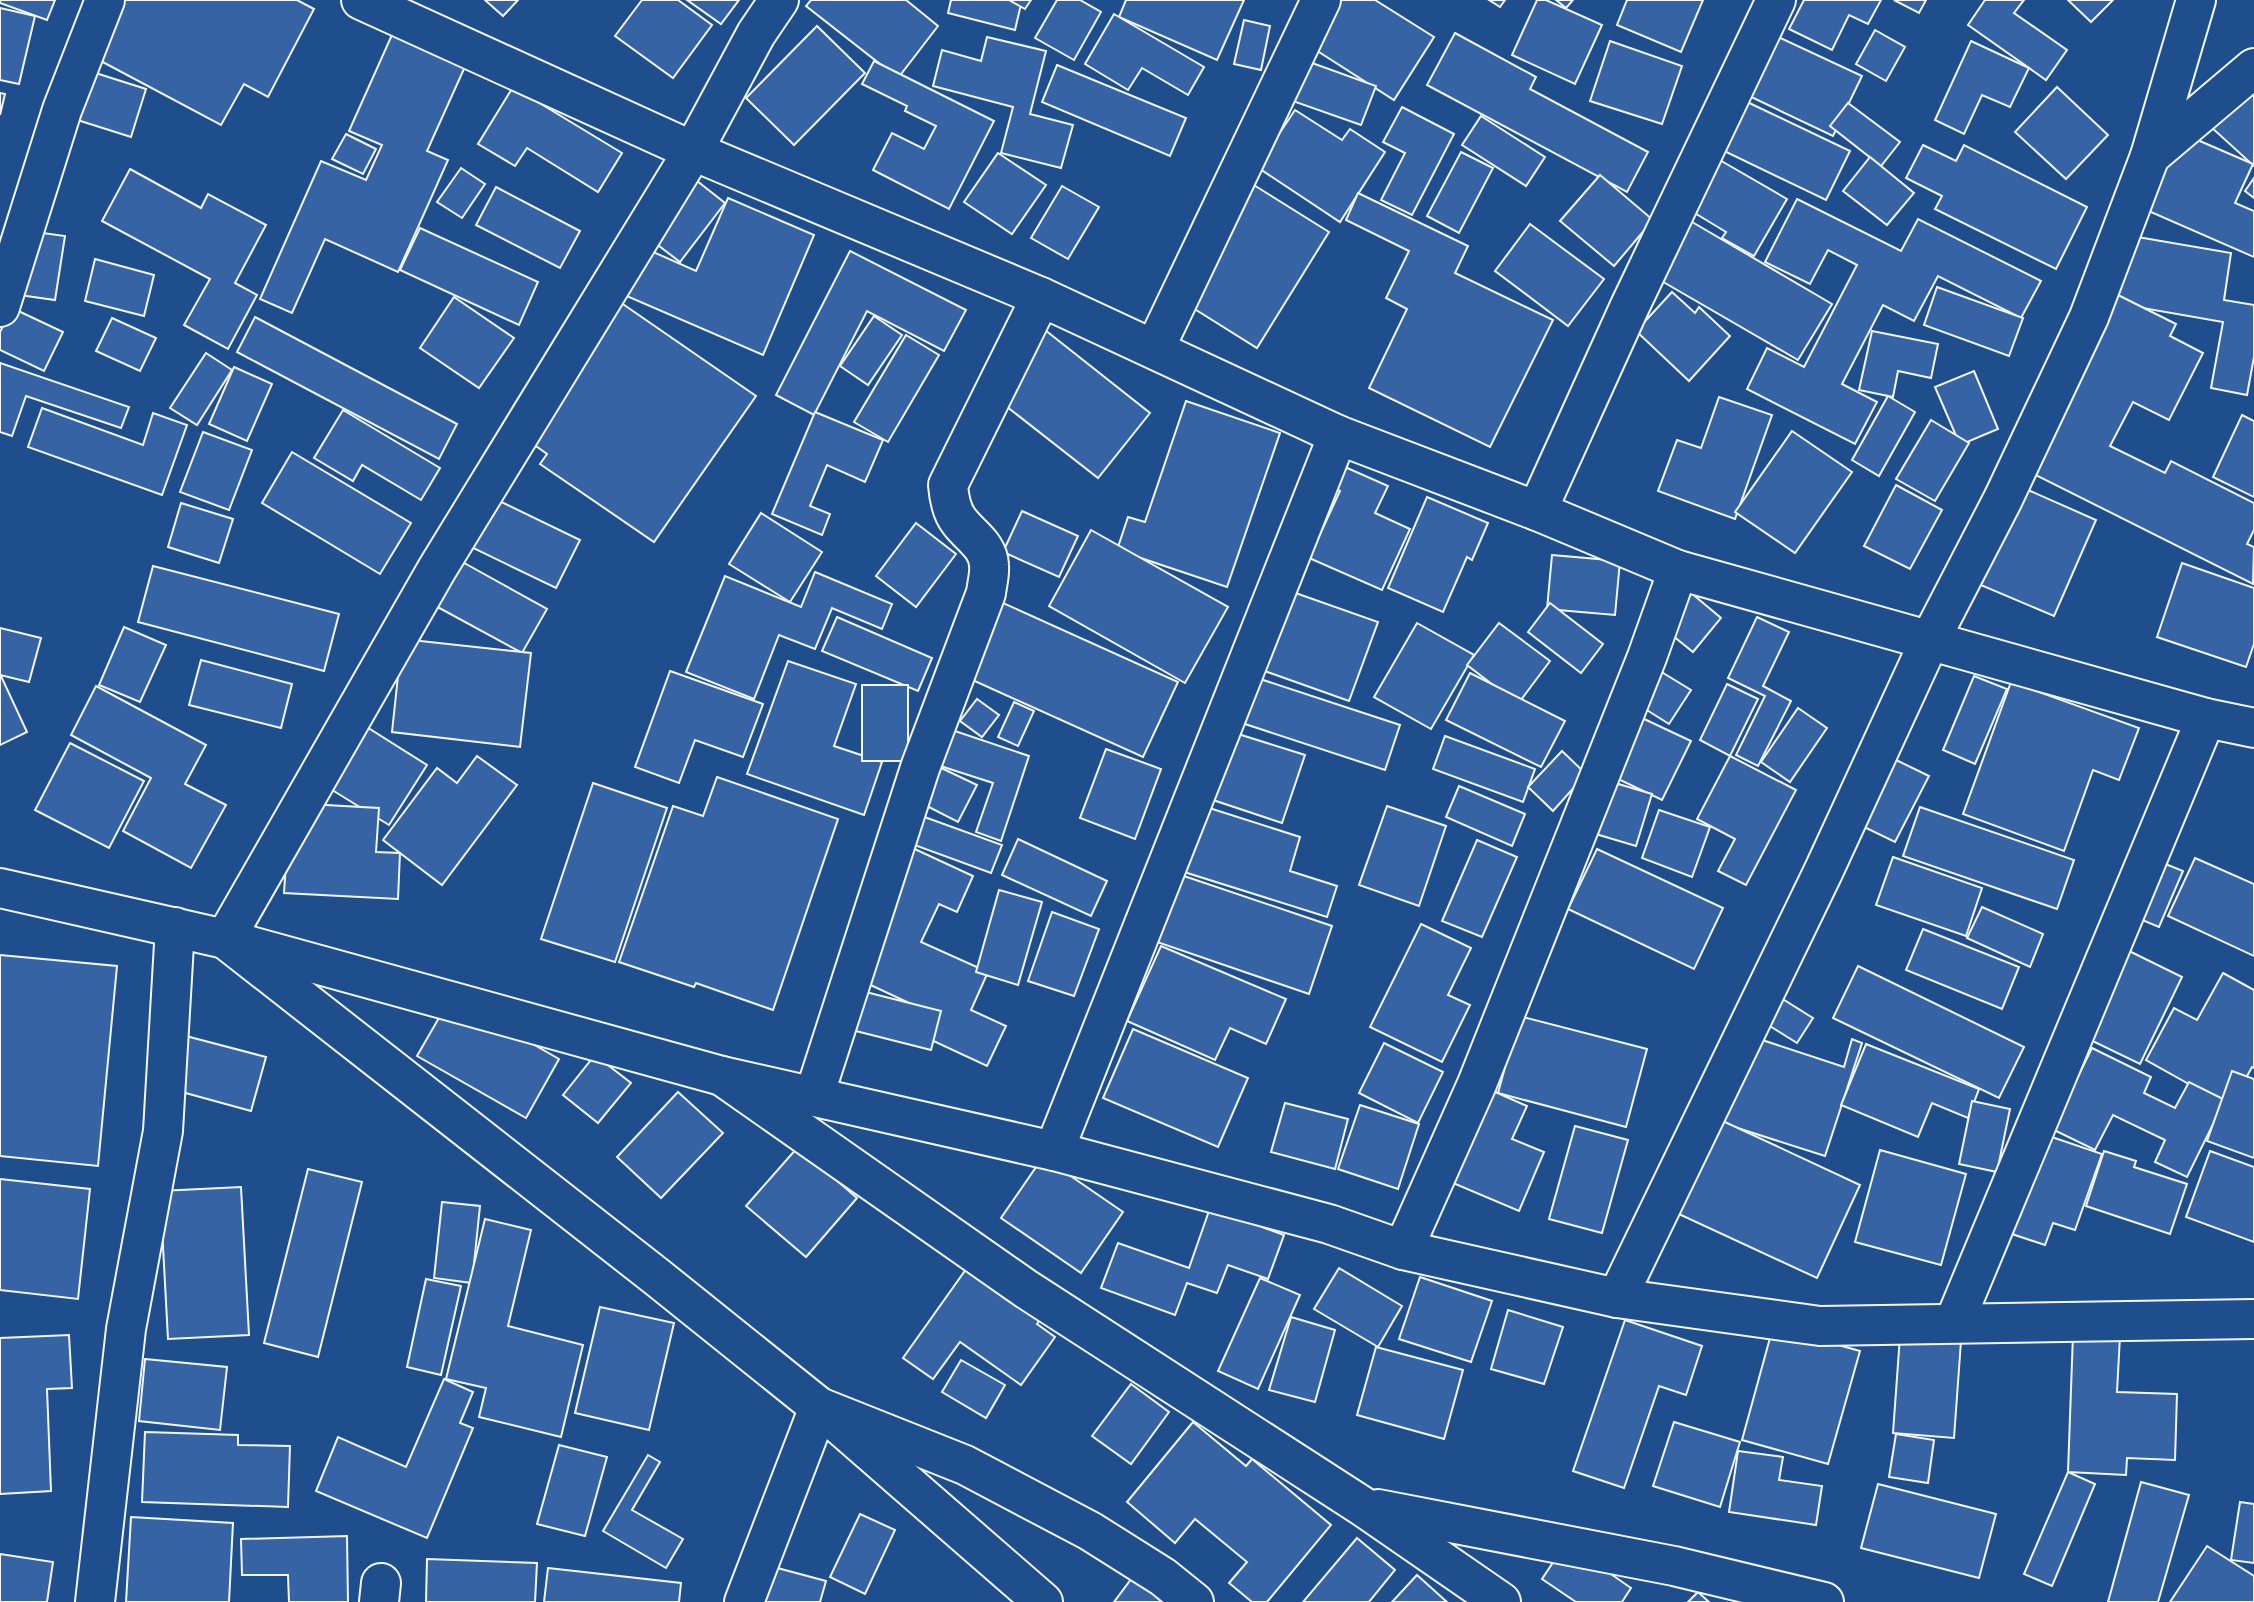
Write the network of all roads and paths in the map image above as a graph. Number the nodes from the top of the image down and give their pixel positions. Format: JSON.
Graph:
{"nodes":[{"id":1,"x":105,"y":0,"type":"edge"},
{"id":2,"x":360,"y":0,"type":"edge"},
{"id":3,"x":779,"y":0,"type":"edge"},
{"id":4,"x":1321,"y":0,"type":"edge"},
{"id":5,"x":1776,"y":0,"type":"edge"},
{"id":6,"x":2196,"y":0,"type":"edge"},
{"id":7,"x":2254,"y":68,"type":"edge"},
{"id":8,"x":693,"y":151,"type":"junction"},
{"id":9,"x":2150,"y":156,"type":"junction"},
{"id":10,"x":1041,"y":297,"type":"junction"},
{"id":11,"x":0,"y":307,"type":"edge"},
{"id":12,"x":1155,"y":348,"type":"junction"},
{"id":13,"x":1338,"y":435,"type":"junction"},
{"id":14,"x":1537,"y":511,"type":"junction"},
{"id":15,"x":1678,"y":570,"type":"junction"},
{"id":16,"x":1930,"y":640,"type":"junction"},
{"id":17,"x":2206,"y":718,"type":"junction"},
{"id":18,"x":2254,"y":728,"type":"edge"},
{"id":19,"x":0,"y":888,"type":"edge"},
{"id":20,"x":175,"y":927,"type":"junction"},
{"id":21,"x":225,"y":940,"type":"junction"},
{"id":22,"x":722,"y":1076,"type":"junction"},
{"id":23,"x":814,"y":1096,"type":"junction"},
{"id":24,"x":1054,"y":1151,"type":"junction"},
{"id":25,"x":1403,"y":1250,"type":"junction"},
{"id":26,"x":1617,"y":1298,"type":"junction"},
{"id":27,"x":2254,"y":1320,"type":"edge"},
{"id":28,"x":1954,"y":1323,"type":"junction"},
{"id":29,"x":819,"y":1408,"type":"junction"},
{"id":30,"x":1362,"y":1506,"type":"junction"},
{"id":31,"x":95,"y":1602,"type":"edge"},
{"id":32,"x":744,"y":1602,"type":"edge"},
{"id":33,"x":1043,"y":1602,"type":"edge"},
{"id":34,"x":1194,"y":1602,"type":"edge"},
{"id":35,"x":1501,"y":1602,"type":"edge"},
{"id":36,"x":1824,"y":1602,"type":"edge"}],
"edges":[{"from":1,"to":11,"type":"street"},
{"from":2,"to":8,"type":"street"},
{"from":3,"to":8,"type":"street"},
{"from":4,"to":12,"type":"street"},
{"from":5,"to":14,"type":"street"},
{"from":6,"to":9,"type":"street"},
{"from":7,"to":9,"type":"street"},
{"from":8,"to":10,"type":"street"},
{"from":8,"to":21,"type":"street"},
{"from":9,"to":16,"type":"street"},
{"from":10,"to":12,"type":"street"},
{"from":10,"to":23,"type":"street"},
{"from":12,"to":13,"type":"street"},
{"from":13,"to":14,"type":"street"},
{"from":13,"to":24,"type":"street"},
{"from":14,"to":15,"type":"street"},
{"from":15,"to":16,"type":"street"},
{"from":15,"to":25,"type":"street"},
{"from":16,"to":17,"type":"street"},
{"from":16,"to":26,"type":"street"},
{"from":17,"to":18,"type":"street"},
{"from":17,"to":28,"type":"street"},
{"from":19,"to":20,"type":"street"},
{"from":20,"to":21,"type":"street"},
{"from":20,"to":31,"type":"street"},
{"from":21,"to":22,"type":"street"},
{"from":21,"to":29,"type":"street"},
{"from":22,"to":23,"type":"street"},
{"from":22,"to":30,"type":"street"},
{"from":23,"to":24,"type":"street"},
{"from":24,"to":25,"type":"street"},
{"from":25,"to":26,"type":"street"},
{"from":26,"to":28,"type":"street"},
{"from":27,"to":28,"type":"street"},
{"from":29,"to":32,"type":"street"},
{"from":29,"to":33,"type":"street"},
{"from":29,"to":34,"type":"street"},
{"from":30,"to":35,"type":"street"},
{"from":30,"to":36,"type":"street"}]}
